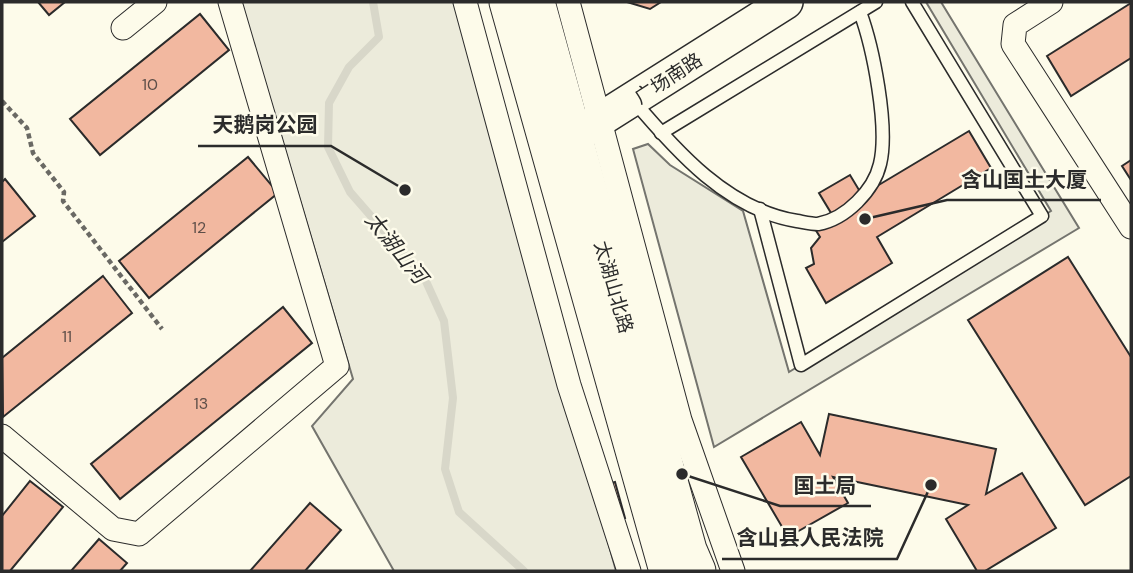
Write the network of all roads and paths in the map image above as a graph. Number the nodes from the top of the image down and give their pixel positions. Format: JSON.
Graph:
{"nodes":[{"id":1,"x":155,"y":2,"type":"edge"},
{"id":2,"x":230,"y":2,"type":"edge"},
{"id":3,"x":465,"y":2,"type":"edge"},
{"id":4,"x":508,"y":2,"type":"edge"},
{"id":5,"x":536,"y":2,"type":"edge"},
{"id":6,"x":568,"y":2,"type":"edge"},
{"id":7,"x":786,"y":2,"type":"edge"},
{"id":8,"x":876,"y":2,"type":"edge"},
{"id":9,"x":912,"y":2,"type":"edge"},
{"id":10,"x":1051,"y":2,"type":"edge"},
{"id":11,"x":860,"y":12,"type":"junction"},
{"id":12,"x":123,"y":28,"type":"dead end"},
{"id":13,"x":633,"y":100,"type":"junction"},
{"id":14,"x":2,"y":101,"type":"edge"},
{"id":15,"x":661,"y":133,"type":"junction"},
{"id":16,"x":574,"y":137,"type":"junction"},
{"id":17,"x":760,"y":209,"type":"junction"},
{"id":18,"x":1131,"y":227,"type":"edge"},
{"id":19,"x":162,"y":329,"type":"dead end"},
{"id":20,"x":2,"y":436,"type":"edge"},
{"id":21,"x":629,"y":571,"type":"edge"},
{"id":22,"x":668,"y":571,"type":"edge"},
{"id":23,"x":697,"y":571,"type":"edge"},
{"id":24,"x":733,"y":571,"type":"edge"}],
"edges":[{"from":1,"to":12,"type":"street"},
{"from":2,"to":20,"type":"street"},
{"from":3,"to":21,"type":"street"},
{"from":4,"to":16,"type":"main road","name":"太湖山北路"},
{"from":5,"to":16,"type":"main road","name":"太湖山北路"},
{"from":6,"to":16,"type":"street"},
{"from":7,"to":13,"type":"street","name":"广场南路"},
{"from":8,"to":11,"type":"lane"},
{"from":9,"to":17,"type":"lane"},
{"from":10,"to":18,"type":"street"},
{"from":11,"to":15,"type":"lane"},
{"from":11,"to":17,"type":"lane"},
{"from":13,"to":15,"type":"lane"},
{"from":13,"to":16,"type":"street","name":"广场南路"},
{"from":14,"to":19,"type":"path"},
{"from":15,"to":17,"type":"lane"},
{"from":16,"to":22,"type":"main road","name":"太湖山北路"},
{"from":16,"to":23,"type":"main road","name":"太湖山北路"},
{"from":16,"to":24,"type":"street"}]}
